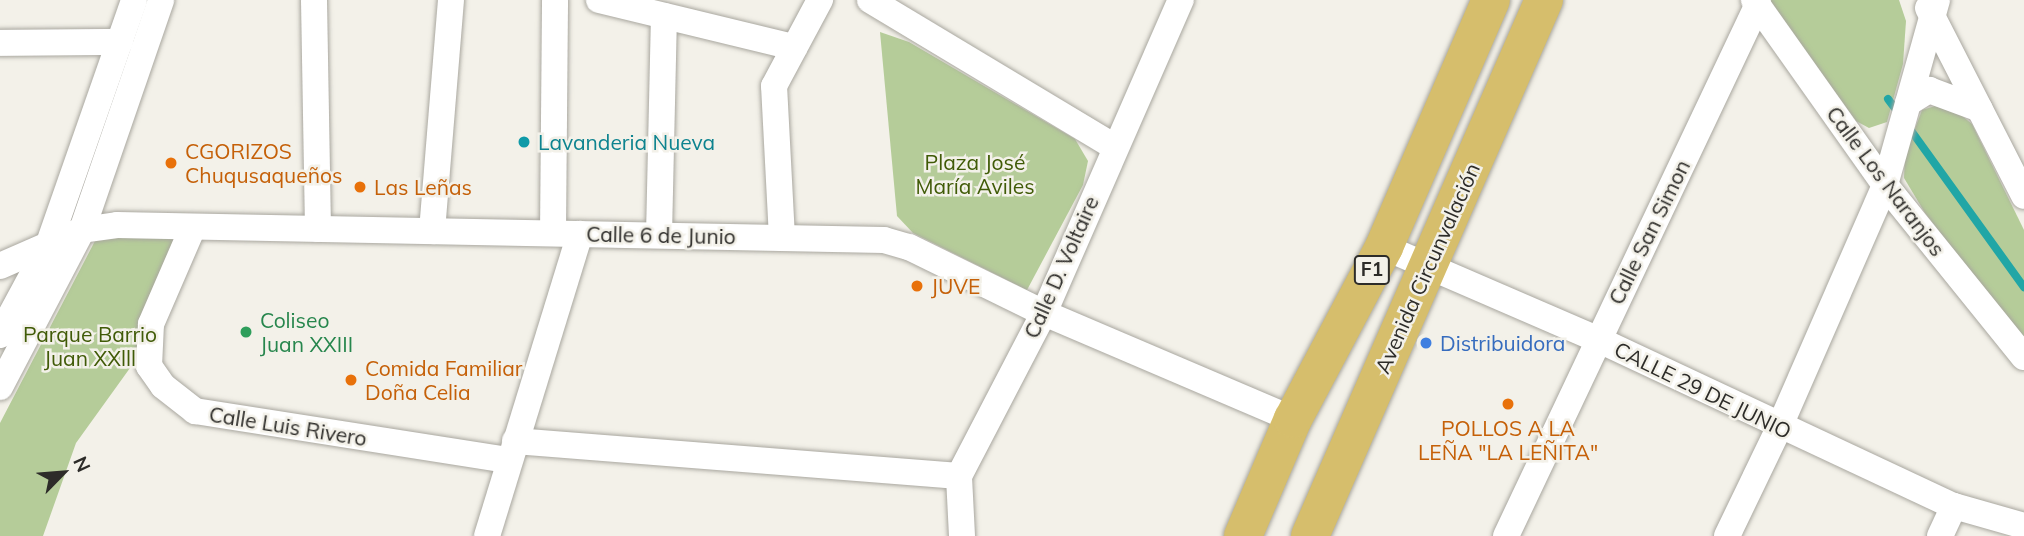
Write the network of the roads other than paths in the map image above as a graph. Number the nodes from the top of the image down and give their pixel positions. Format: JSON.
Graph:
{"nodes":[{"id":1,"x":134,"y":0,"type":"edge"},
{"id":2,"x":161,"y":0,"type":"edge"},
{"id":3,"x":314,"y":0,"type":"edge"},
{"id":4,"x":451,"y":0,"type":"edge"},
{"id":5,"x":555,"y":0,"type":"edge"},
{"id":6,"x":599,"y":0,"type":"edge"},
{"id":7,"x":820,"y":0,"type":"edge"},
{"id":8,"x":870,"y":0,"type":"edge"},
{"id":9,"x":1181,"y":0,"type":"edge"},
{"id":10,"x":1491,"y":0,"type":"edge"},
{"id":11,"x":1545,"y":0,"type":"edge"},
{"id":12,"x":1756,"y":2,"type":"edge"},
{"id":13,"x":1928,"y":4,"type":"edge"},
{"id":14,"x":664,"y":16,"type":"junction"},
{"id":15,"x":120,"y":42,"type":"junction"},
{"id":16,"x":0,"y":43,"type":"edge"},
{"id":17,"x":794,"y":47,"type":"junction"},
{"id":18,"x":1908,"y":103,"type":"junction"},
{"id":19,"x":1980,"y":109,"type":"junction"},
{"id":20,"x":1113,"y":146,"type":"junction"},
{"id":21,"x":1885,"y":185,"type":"junction"},
{"id":22,"x":2024,"y":196,"type":"edge"},
{"id":23,"x":193,"y":227,"type":"junction"},
{"id":24,"x":318,"y":229,"type":"junction"},
{"id":25,"x":82,"y":230,"type":"junction"},
{"id":26,"x":432,"y":231,"type":"junction"},
{"id":27,"x":553,"y":233,"type":"junction"},
{"id":28,"x":580,"y":234,"type":"junction"},
{"id":29,"x":659,"y":235,"type":"junction"},
{"id":30,"x":782,"y":238,"type":"junction"},
{"id":31,"x":48,"y":246,"type":"junction"},
{"id":32,"x":1384,"y":247,"type":"junction"},
{"id":33,"x":0,"y":266,"type":"edge"},
{"id":34,"x":1426,"y":266,"type":"junction"},
{"id":35,"x":1044,"y":313,"type":"junction"},
{"id":36,"x":0,"y":335,"type":"edge"},
{"id":37,"x":1597,"y":339,"type":"junction"},
{"id":38,"x":2024,"y":357,"type":"edge"},
{"id":39,"x":0,"y":387,"type":"edge"},
{"id":40,"x":1293,"y":419,"type":"junction"},
{"id":41,"x":1779,"y":428,"type":"junction"},
{"id":42,"x":512,"y":450,"type":"junction"},
{"id":43,"x":959,"y":476,"type":"junction"},
{"id":44,"x":1954,"y":506,"type":"junction"},
{"id":45,"x":2024,"y":526,"type":"edge"},
{"id":46,"x":487,"y":536,"type":"edge"},
{"id":47,"x":962,"y":536,"type":"edge"},
{"id":48,"x":1243,"y":536,"type":"edge"},
{"id":49,"x":1310,"y":536,"type":"edge"},
{"id":50,"x":1506,"y":536,"type":"edge"},
{"id":51,"x":1727,"y":536,"type":"edge"},
{"id":52,"x":1940,"y":536,"type":"edge"}],
"edges":[{"from":1,"to":15,"type":"street"},
{"from":2,"to":25,"type":"street"},
{"from":3,"to":24,"type":"street"},
{"from":4,"to":26,"type":"street"},
{"from":5,"to":27,"type":"street"},
{"from":6,"to":14,"type":"street"},
{"from":7,"to":17,"type":"street"},
{"from":8,"to":20,"type":"street"},
{"from":9,"to":20,"type":"street","name":"Calle D. Voltaire"},
{"from":10,"to":32,"type":"highway","number":"F1"},
{"from":11,"to":34,"type":"highway","name":"Avenida Circunvalación","number":"F1"},
{"from":12,"to":21,"type":"street","name":"Calle Los Naranjos"},
{"from":12,"to":37,"type":"street","name":"Calle San Simon"},
{"from":13,"to":18,"type":"street"},
{"from":13,"to":19,"type":"street"},
{"from":14,"to":17,"type":"street"},
{"from":14,"to":29,"type":"street"},
{"from":15,"to":16,"type":"street"},
{"from":15,"to":31,"type":"street"},
{"from":17,"to":30,"type":"street"},
{"from":18,"to":19,"type":"street"},
{"from":18,"to":21,"type":"street"},
{"from":19,"to":22,"type":"street"},
{"from":20,"to":35,"type":"street","name":"Calle D. Voltaire"},
{"from":21,"to":38,"type":"street","name":"Calle Los Naranjos"},
{"from":21,"to":41,"type":"street"},
{"from":23,"to":24,"type":"street","name":"Calle 6 de Junio"},
{"from":23,"to":25,"type":"street","name":"Calle 6 de Junio"},
{"from":23,"to":42,"type":"street","name":"Calle Luis Rivero"},
{"from":24,"to":26,"type":"street","name":"Calle 6 de Junio"},
{"from":25,"to":31,"type":"street","name":"Calle 6 de Junio"},
{"from":25,"to":39,"type":"street"},
{"from":26,"to":27,"type":"street","name":"Calle 6 de Junio"},
{"from":27,"to":28,"type":"street","name":"Calle 6 de Junio"},
{"from":28,"to":29,"type":"street","name":"Calle 6 de Junio"},
{"from":28,"to":42,"type":"street"},
{"from":29,"to":30,"type":"street","name":"Calle 6 de Junio"},
{"from":30,"to":35,"type":"street","name":"Calle 6 de Junio"},
{"from":31,"to":33,"type":"street","name":"Calle 6 de Junio"},
{"from":31,"to":36,"type":"street"},
{"from":32,"to":34,"type":"street","name":"CALLE 29 DE JUNIO"},
{"from":32,"to":40,"type":"highway","number":"F1"},
{"from":34,"to":37,"type":"street","name":"CALLE 29 DE JUNIO"},
{"from":34,"to":49,"type":"highway","name":"Avenida Circunvalación","number":"F1"},
{"from":35,"to":40,"type":"street","name":"Calle 6 de Junio"},
{"from":35,"to":43,"type":"street","name":"Calle D. Voltaire"},
{"from":37,"to":41,"type":"street","name":"CALLE 29 DE JUNIO"},
{"from":37,"to":50,"type":"street","name":"Calle San Simon"},
{"from":40,"to":48,"type":"highway","number":"F1"},
{"from":41,"to":44,"type":"street","name":"CALLE 29 DE JUNIO"},
{"from":41,"to":51,"type":"street"},
{"from":42,"to":43,"type":"street","name":"Calle Luis Rivero"},
{"from":42,"to":46,"type":"street"},
{"from":43,"to":47,"type":"street"},
{"from":44,"to":45,"type":"street","name":"CALLE 29 DE JUNIO"},
{"from":44,"to":52,"type":"street"}]}
